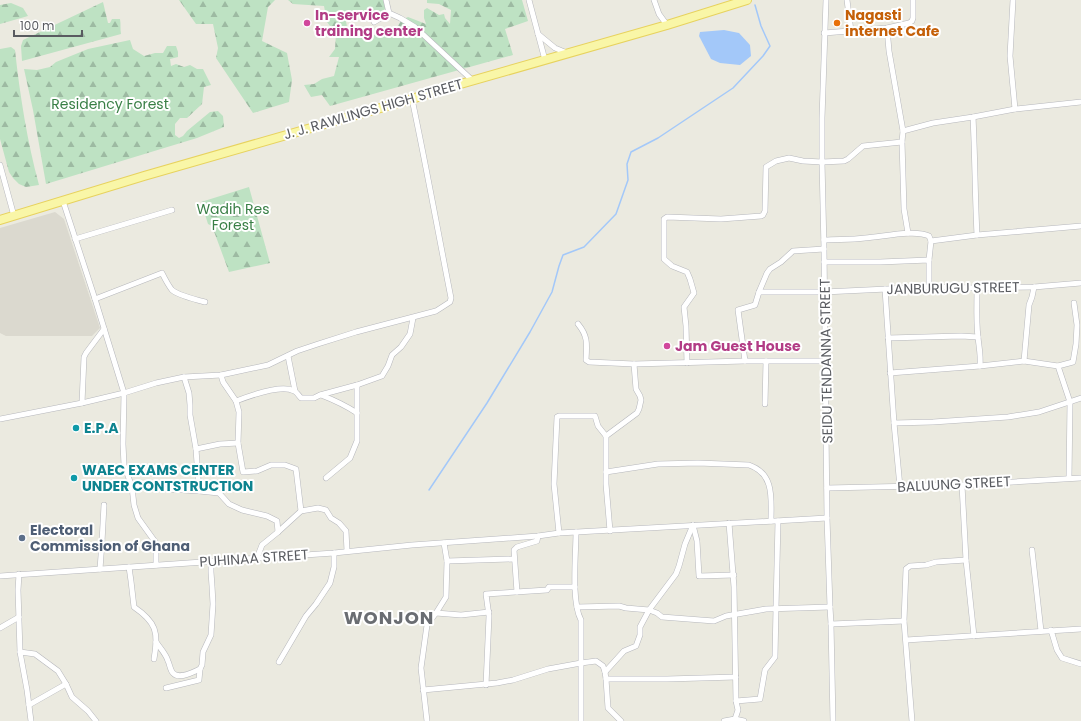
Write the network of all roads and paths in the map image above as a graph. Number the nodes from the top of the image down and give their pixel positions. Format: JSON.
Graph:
{"nodes":[{"id":1,"x":386,"y":0,"type":"edge"},
{"id":2,"x":529,"y":0,"type":"edge"},
{"id":3,"x":654,"y":0,"type":"edge"},
{"id":4,"x":747,"y":0,"type":"edge"},
{"id":5,"x":826,"y":0,"type":"edge"},
{"id":6,"x":847,"y":0,"type":"edge"},
{"id":7,"x":913,"y":0,"type":"edge"},
{"id":8,"x":1012,"y":0,"type":"edge"},
{"id":9,"x":389,"y":13,"type":"junction"},
{"id":10,"x":374,"y":22,"type":"dead end"},
{"id":11,"x":667,"y":25,"type":"junction"},
{"id":12,"x":887,"y":28,"type":"junction"},
{"id":13,"x":851,"y":31,"type":"junction"},
{"id":14,"x":824,"y":33,"type":"junction"},
{"id":15,"x":538,"y":34,"type":"junction"},
{"id":16,"x":568,"y":53,"type":"junction"},
{"id":17,"x":545,"y":60,"type":"junction"},
{"id":18,"x":472,"y":80,"type":"junction"},
{"id":19,"x":412,"y":99,"type":"junction"},
{"id":20,"x":1081,"y":102,"type":"edge"},
{"id":21,"x":1015,"y":109,"type":"junction"},
{"id":22,"x":973,"y":117,"type":"junction"},
{"id":23,"x":903,"y":130,"type":"junction"},
{"id":24,"x":902,"y":142,"type":"junction"},
{"id":25,"x":822,"y":162,"type":"junction"},
{"id":26,"x":0,"y":166,"type":"edge"},
{"id":27,"x":63,"y":201,"type":"junction"},
{"id":28,"x":172,"y":210,"type":"dead end"},
{"id":29,"x":14,"y":216,"type":"junction"},
{"id":30,"x":0,"y":220,"type":"edge"},
{"id":31,"x":1081,"y":226,"type":"edge"},
{"id":32,"x":908,"y":233,"type":"junction"},
{"id":33,"x":977,"y":235,"type":"junction"},
{"id":34,"x":75,"y":239,"type":"junction"},
{"id":35,"x":824,"y":240,"type":"junction"},
{"id":36,"x":931,"y":241,"type":"junction"},
{"id":37,"x":824,"y":249,"type":"junction"},
{"id":38,"x":928,"y":260,"type":"junction"},
{"id":39,"x":824,"y":262,"type":"junction"},
{"id":40,"x":1081,"y":283,"type":"edge"},
{"id":41,"x":929,"y":287,"type":"junction"},
{"id":42,"x":1034,"y":287,"type":"junction"},
{"id":43,"x":977,"y":288,"type":"junction"},
{"id":44,"x":885,"y":289,"type":"junction"},
{"id":45,"x":759,"y":292,"type":"junction"},
{"id":46,"x":824,"y":292,"type":"junction"},
{"id":47,"x":95,"y":298,"type":"junction"},
{"id":48,"x":205,"y":302,"type":"dead end"},
{"id":49,"x":1074,"y":304,"type":"dead end"},
{"id":50,"x":413,"y":318,"type":"junction"},
{"id":51,"x":578,"y":324,"type":"dead end"},
{"id":52,"x":104,"y":329,"type":"junction"},
{"id":53,"x":978,"y":337,"type":"junction"},
{"id":54,"x":888,"y":338,"type":"junction"},
{"id":55,"x":288,"y":356,"type":"junction"},
{"id":56,"x":745,"y":361,"type":"junction"},
{"id":57,"x":766,"y":361,"type":"junction"},
{"id":58,"x":826,"y":361,"type":"junction"},
{"id":59,"x":1024,"y":361,"type":"junction"},
{"id":60,"x":687,"y":363,"type":"junction"},
{"id":61,"x":634,"y":364,"type":"junction"},
{"id":62,"x":980,"y":366,"type":"junction"},
{"id":63,"x":1058,"y":366,"type":"junction"},
{"id":64,"x":890,"y":373,"type":"junction"},
{"id":65,"x":221,"y":375,"type":"junction"},
{"id":66,"x":184,"y":377,"type":"junction"},
{"id":67,"x":357,"y":385,"type":"junction"},
{"id":68,"x":295,"y":391,"type":"junction"},
{"id":69,"x":124,"y":393,"type":"junction"},
{"id":70,"x":320,"y":395,"type":"junction"},
{"id":71,"x":1081,"y":398,"type":"edge"},
{"id":72,"x":236,"y":401,"type":"junction"},
{"id":73,"x":1070,"y":402,"type":"junction"},
{"id":74,"x":82,"y":403,"type":"junction"},
{"id":75,"x":765,"y":404,"type":"dead end"},
{"id":76,"x":356,"y":414,"type":"junction"},
{"id":77,"x":0,"y":419,"type":"edge"},
{"id":78,"x":894,"y":423,"type":"junction"},
{"id":79,"x":606,"y":436,"type":"junction"},
{"id":80,"x":238,"y":443,"type":"junction"},
{"id":81,"x":196,"y":449,"type":"junction"},
{"id":82,"x":606,"y":472,"type":"junction"},
{"id":83,"x":326,"y":478,"type":"dead end"},
{"id":84,"x":1069,"y":478,"type":"junction"},
{"id":85,"x":1081,"y":478,"type":"edge"},
{"id":86,"x":962,"y":485,"type":"junction"},
{"id":87,"x":132,"y":487,"type":"junction"},
{"id":88,"x":900,"y":487,"type":"junction"},
{"id":89,"x":827,"y":488,"type":"junction"},
{"id":90,"x":199,"y":491,"type":"junction"},
{"id":91,"x":104,"y":505,"type":"dead end"},
{"id":92,"x":301,"y":511,"type":"junction"},
{"id":93,"x":827,"y":518,"type":"junction"},
{"id":94,"x":771,"y":521,"type":"junction"},
{"id":95,"x":778,"y":521,"type":"junction"},
{"id":96,"x":729,"y":523,"type":"junction"},
{"id":97,"x":693,"y":525,"type":"junction"},
{"id":98,"x":610,"y":530,"type":"junction"},
{"id":99,"x":278,"y":532,"type":"junction"},
{"id":100,"x":576,"y":532,"type":"junction"},
{"id":101,"x":559,"y":533,"type":"junction"},
{"id":102,"x":538,"y":536,"type":"junction"},
{"id":103,"x":444,"y":543,"type":"junction"},
{"id":104,"x":1032,"y":550,"type":"dead end"},
{"id":105,"x":348,"y":551,"type":"junction"},
{"id":106,"x":334,"y":553,"type":"junction"},
{"id":107,"x":257,"y":558,"type":"junction"},
{"id":108,"x":514,"y":559,"type":"junction"},
{"id":109,"x":966,"y":560,"type":"junction"},
{"id":110,"x":211,"y":561,"type":"junction"},
{"id":111,"x":447,"y":561,"type":"junction"},
{"id":112,"x":156,"y":565,"type":"junction"},
{"id":113,"x":129,"y":567,"type":"junction"},
{"id":114,"x":100,"y":569,"type":"junction"},
{"id":115,"x":19,"y":574,"type":"junction"},
{"id":116,"x":734,"y":575,"type":"junction"},
{"id":117,"x":0,"y":576,"type":"edge"},
{"id":118,"x":575,"y":587,"type":"junction"},
{"id":119,"x":517,"y":592,"type":"junction"},
{"id":120,"x":577,"y":607,"type":"junction"},
{"id":121,"x":830,"y":607,"type":"junction"},
{"id":122,"x":776,"y":608,"type":"junction"},
{"id":123,"x":649,"y":610,"type":"junction"},
{"id":124,"x":489,"y":612,"type":"junction"},
{"id":125,"x":436,"y":613,"type":"junction"},
{"id":126,"x":734,"y":615,"type":"junction"},
{"id":127,"x":19,"y":617,"type":"junction"},
{"id":128,"x":904,"y":621,"type":"junction"},
{"id":129,"x":831,"y":624,"type":"junction"},
{"id":130,"x":0,"y":628,"type":"edge"},
{"id":131,"x":1081,"y":629,"type":"edge"},
{"id":132,"x":1051,"y":630,"type":"junction"},
{"id":133,"x":1040,"y":631,"type":"junction"},
{"id":134,"x":974,"y":636,"type":"junction"},
{"id":135,"x":906,"y":640,"type":"junction"},
{"id":136,"x":156,"y":642,"type":"junction"},
{"id":137,"x":20,"y":652,"type":"junction"},
{"id":138,"x":154,"y":658,"type":"dead end"},
{"id":139,"x":279,"y":662,"type":"dead end"},
{"id":140,"x":581,"y":663,"type":"junction"},
{"id":141,"x":1081,"y":664,"type":"edge"},
{"id":142,"x":200,"y":669,"type":"junction"},
{"id":143,"x":605,"y":672,"type":"junction"},
{"id":144,"x":736,"y":677,"type":"junction"},
{"id":145,"x":606,"y":679,"type":"junction"},
{"id":146,"x":66,"y":684,"type":"junction"},
{"id":147,"x":486,"y":685,"type":"junction"},
{"id":148,"x":166,"y":688,"type":"dead end"},
{"id":149,"x":423,"y":690,"type":"junction"},
{"id":150,"x":736,"y":701,"type":"junction"},
{"id":151,"x":29,"y":705,"type":"junction"},
{"id":152,"x":735,"y":719,"type":"junction"},
{"id":153,"x":31,"y":721,"type":"edge"},
{"id":154,"x":96,"y":721,"type":"edge"},
{"id":155,"x":427,"y":721,"type":"edge"},
{"id":156,"x":581,"y":721,"type":"edge"},
{"id":157,"x":621,"y":721,"type":"edge"},
{"id":158,"x":724,"y":721,"type":"edge"},
{"id":159,"x":744,"y":721,"type":"edge"},
{"id":160,"x":833,"y":721,"type":"edge"},
{"id":161,"x":912,"y":721,"type":"edge"}],
"edges":[{"from":1,"to":9,"type":"street"},
{"from":2,"to":15,"type":"street"},
{"from":3,"to":11,"type":"street"},
{"from":4,"to":11,"type":"main road","name":"J. J. RAWLINGS HIGH STREET"},
{"from":5,"to":14,"type":"street","name":"SEIDU TENDANNA STREET"},
{"from":6,"to":13,"type":"street"},
{"from":7,"to":12,"type":"street"},
{"from":8,"to":21,"type":"street"},
{"from":9,"to":10,"type":"street"},
{"from":9,"to":18,"type":"street"},
{"from":11,"to":16,"type":"main road","name":"J. J. RAWLINGS HIGH STREET"},
{"from":12,"to":13,"type":"street"},
{"from":12,"to":23,"type":"street"},
{"from":13,"to":14,"type":"street"},
{"from":14,"to":25,"type":"street","name":"SEIDU TENDANNA STREET"},
{"from":15,"to":16,"type":"street"},
{"from":15,"to":17,"type":"street"},
{"from":16,"to":17,"type":"main road","name":"J. J. RAWLINGS HIGH STREET"},
{"from":17,"to":18,"type":"main road","name":"J. J. RAWLINGS HIGH STREET"},
{"from":18,"to":19,"type":"main road","name":"J. J. RAWLINGS HIGH STREET"},
{"from":19,"to":27,"type":"main road","name":"J. J. RAWLINGS HIGH STREET"},
{"from":19,"to":50,"type":"street"},
{"from":20,"to":21,"type":"street"},
{"from":21,"to":22,"type":"street"},
{"from":22,"to":23,"type":"street"},
{"from":22,"to":33,"type":"street"},
{"from":23,"to":24,"type":"street"},
{"from":24,"to":25,"type":"street"},
{"from":24,"to":32,"type":"street"},
{"from":25,"to":35,"type":"street","name":"SEIDU TENDANNA STREET"},
{"from":25,"to":60,"type":"street"},
{"from":26,"to":29,"type":"street"},
{"from":27,"to":29,"type":"main road","name":"J. J. RAWLINGS HIGH STREET"},
{"from":27,"to":34,"type":"street"},
{"from":28,"to":34,"type":"street"},
{"from":29,"to":30,"type":"main road","name":"J. J. RAWLINGS HIGH STREET"},
{"from":31,"to":33,"type":"street"},
{"from":32,"to":35,"type":"street"},
{"from":32,"to":36,"type":"street"},
{"from":33,"to":36,"type":"street"},
{"from":34,"to":47,"type":"street"},
{"from":35,"to":37,"type":"street","name":"SEIDU TENDANNA STREET"},
{"from":36,"to":38,"type":"street"},
{"from":37,"to":39,"type":"street","name":"SEIDU TENDANNA STREET"},
{"from":37,"to":45,"type":"street"},
{"from":38,"to":39,"type":"street"},
{"from":38,"to":41,"type":"street"},
{"from":39,"to":46,"type":"street","name":"SEIDU TENDANNA STREET"},
{"from":40,"to":42,"type":"street","name":"JANBURUGU STREET"},
{"from":41,"to":43,"type":"street","name":"JANBURUGU STREET"},
{"from":41,"to":44,"type":"street","name":"JANBURUGU STREET"},
{"from":42,"to":43,"type":"street","name":"JANBURUGU STREET"},
{"from":42,"to":59,"type":"street"},
{"from":43,"to":53,"type":"street"},
{"from":44,"to":46,"type":"street","name":"JANBURUGU STREET"},
{"from":44,"to":54,"type":"street"},
{"from":45,"to":46,"type":"street","name":"JANBURUGU STREET"},
{"from":45,"to":56,"type":"street"},
{"from":46,"to":58,"type":"street","name":"SEIDU TENDANNA STREET"},
{"from":47,"to":48,"type":"street"},
{"from":47,"to":52,"type":"street"},
{"from":49,"to":63,"type":"street"},
{"from":50,"to":55,"type":"street"},
{"from":50,"to":67,"type":"street"},
{"from":51,"to":61,"type":"street"},
{"from":52,"to":69,"type":"street"},
{"from":52,"to":74,"type":"street"},
{"from":53,"to":54,"type":"street"},
{"from":53,"to":62,"type":"street"},
{"from":54,"to":64,"type":"street"},
{"from":55,"to":65,"type":"street"},
{"from":55,"to":68,"type":"street"},
{"from":56,"to":57,"type":"street"},
{"from":56,"to":60,"type":"street"},
{"from":57,"to":58,"type":"street"},
{"from":57,"to":75,"type":"street"},
{"from":58,"to":89,"type":"street","name":"SEIDU TENDANNA STREET"},
{"from":59,"to":62,"type":"street"},
{"from":59,"to":63,"type":"street"},
{"from":60,"to":61,"type":"street"},
{"from":61,"to":79,"type":"street"},
{"from":62,"to":64,"type":"street"},
{"from":63,"to":73,"type":"street"},
{"from":64,"to":78,"type":"street"},
{"from":65,"to":66,"type":"street"},
{"from":65,"to":72,"type":"street"},
{"from":66,"to":69,"type":"street"},
{"from":66,"to":81,"type":"street"},
{"from":67,"to":70,"type":"street"},
{"from":67,"to":76,"type":"street"},
{"from":68,"to":70,"type":"street"},
{"from":68,"to":72,"type":"street"},
{"from":69,"to":74,"type":"street"},
{"from":69,"to":87,"type":"street"},
{"from":70,"to":76,"type":"street"},
{"from":71,"to":73,"type":"street"},
{"from":72,"to":80,"type":"street"},
{"from":73,"to":78,"type":"street"},
{"from":73,"to":84,"type":"street"},
{"from":74,"to":77,"type":"street"},
{"from":76,"to":83,"type":"street"},
{"from":78,"to":88,"type":"street"},
{"from":79,"to":82,"type":"street"},
{"from":79,"to":101,"type":"street"},
{"from":80,"to":81,"type":"street"},
{"from":80,"to":92,"type":"street"},
{"from":81,"to":90,"type":"street"},
{"from":82,"to":94,"type":"street"},
{"from":82,"to":98,"type":"street"},
{"from":84,"to":85,"type":"street","name":"BALUUNG STREET"},
{"from":84,"to":86,"type":"street","name":"BALUUNG STREET"},
{"from":86,"to":88,"type":"street","name":"BALUUNG STREET"},
{"from":86,"to":109,"type":"street"},
{"from":87,"to":90,"type":"street"},
{"from":87,"to":112,"type":"street"},
{"from":88,"to":89,"type":"street","name":"BALUUNG STREET"},
{"from":89,"to":93,"type":"street","name":"SEIDU TENDANNA STREET"},
{"from":90,"to":99,"type":"street"},
{"from":91,"to":114,"type":"street"},
{"from":92,"to":99,"type":"street"},
{"from":92,"to":105,"type":"street"},
{"from":93,"to":95,"type":"street","name":"PUHINAA STREET"},
{"from":93,"to":121,"type":"street","name":"SEIDU TENDANNA STREET"},
{"from":94,"to":95,"type":"street","name":"PUHINAA STREET"},
{"from":94,"to":96,"type":"street","name":"PUHINAA STREET"},
{"from":95,"to":122,"type":"street"},
{"from":96,"to":97,"type":"street","name":"PUHINAA STREET"},
{"from":96,"to":116,"type":"street"},
{"from":97,"to":98,"type":"street","name":"PUHINAA STREET"},
{"from":97,"to":116,"type":"street"},
{"from":97,"to":123,"type":"street"},
{"from":98,"to":100,"type":"street","name":"PUHINAA STREET"},
{"from":99,"to":107,"type":"street"},
{"from":100,"to":101,"type":"street","name":"PUHINAA STREET"},
{"from":100,"to":118,"type":"street"},
{"from":101,"to":102,"type":"street","name":"PUHINAA STREET"},
{"from":102,"to":103,"type":"street","name":"PUHINAA STREET"},
{"from":102,"to":108,"type":"street"},
{"from":103,"to":105,"type":"street","name":"PUHINAA STREET"},
{"from":103,"to":111,"type":"street"},
{"from":104,"to":133,"type":"street"},
{"from":105,"to":106,"type":"street","name":"PUHINAA STREET"},
{"from":106,"to":107,"type":"street","name":"PUHINAA STREET"},
{"from":106,"to":139,"type":"street"},
{"from":107,"to":110,"type":"street","name":"PUHINAA STREET"},
{"from":108,"to":111,"type":"street"},
{"from":108,"to":119,"type":"street"},
{"from":109,"to":128,"type":"street"},
{"from":109,"to":134,"type":"street"},
{"from":110,"to":112,"type":"street","name":"PUHINAA STREET"},
{"from":110,"to":142,"type":"street"},
{"from":111,"to":125,"type":"street"},
{"from":112,"to":113,"type":"street","name":"PUHINAA STREET"},
{"from":113,"to":114,"type":"street","name":"PUHINAA STREET"},
{"from":113,"to":136,"type":"street"},
{"from":114,"to":115,"type":"street","name":"PUHINAA STREET"},
{"from":115,"to":117,"type":"street","name":"PUHINAA STREET"},
{"from":115,"to":127,"type":"street"},
{"from":116,"to":126,"type":"street"},
{"from":118,"to":119,"type":"street"},
{"from":118,"to":120,"type":"street"},
{"from":119,"to":124,"type":"street"},
{"from":120,"to":123,"type":"street"},
{"from":120,"to":140,"type":"street"},
{"from":121,"to":122,"type":"street"},
{"from":121,"to":129,"type":"street","name":"SEIDU TENDANNA STREET"},
{"from":122,"to":126,"type":"street"},
{"from":122,"to":150,"type":"street"},
{"from":123,"to":126,"type":"street"},
{"from":123,"to":143,"type":"street"},
{"from":124,"to":125,"type":"street"},
{"from":124,"to":147,"type":"street"},
{"from":125,"to":149,"type":"street"},
{"from":126,"to":144,"type":"street"},
{"from":127,"to":130,"type":"street"},
{"from":127,"to":137,"type":"street"},
{"from":128,"to":129,"type":"street"},
{"from":128,"to":135,"type":"street"},
{"from":129,"to":160,"type":"street","name":"SEIDU TENDANNA STREET"},
{"from":131,"to":132,"type":"street"},
{"from":132,"to":133,"type":"street"},
{"from":132,"to":141,"type":"street"},
{"from":133,"to":134,"type":"street"},
{"from":134,"to":135,"type":"street"},
{"from":135,"to":161,"type":"street"},
{"from":136,"to":138,"type":"street"},
{"from":136,"to":142,"type":"street"},
{"from":137,"to":146,"type":"street"},
{"from":137,"to":151,"type":"street"},
{"from":140,"to":143,"type":"street"},
{"from":140,"to":147,"type":"street"},
{"from":140,"to":156,"type":"street"},
{"from":142,"to":148,"type":"street"},
{"from":143,"to":145,"type":"street"},
{"from":144,"to":145,"type":"street"},
{"from":144,"to":150,"type":"street"},
{"from":145,"to":157,"type":"street"},
{"from":146,"to":151,"type":"street"},
{"from":146,"to":154,"type":"street"},
{"from":147,"to":149,"type":"street"},
{"from":149,"to":155,"type":"street"},
{"from":150,"to":152,"type":"street"},
{"from":151,"to":153,"type":"street"},
{"from":152,"to":158,"type":"street"},
{"from":152,"to":159,"type":"street"}]}
